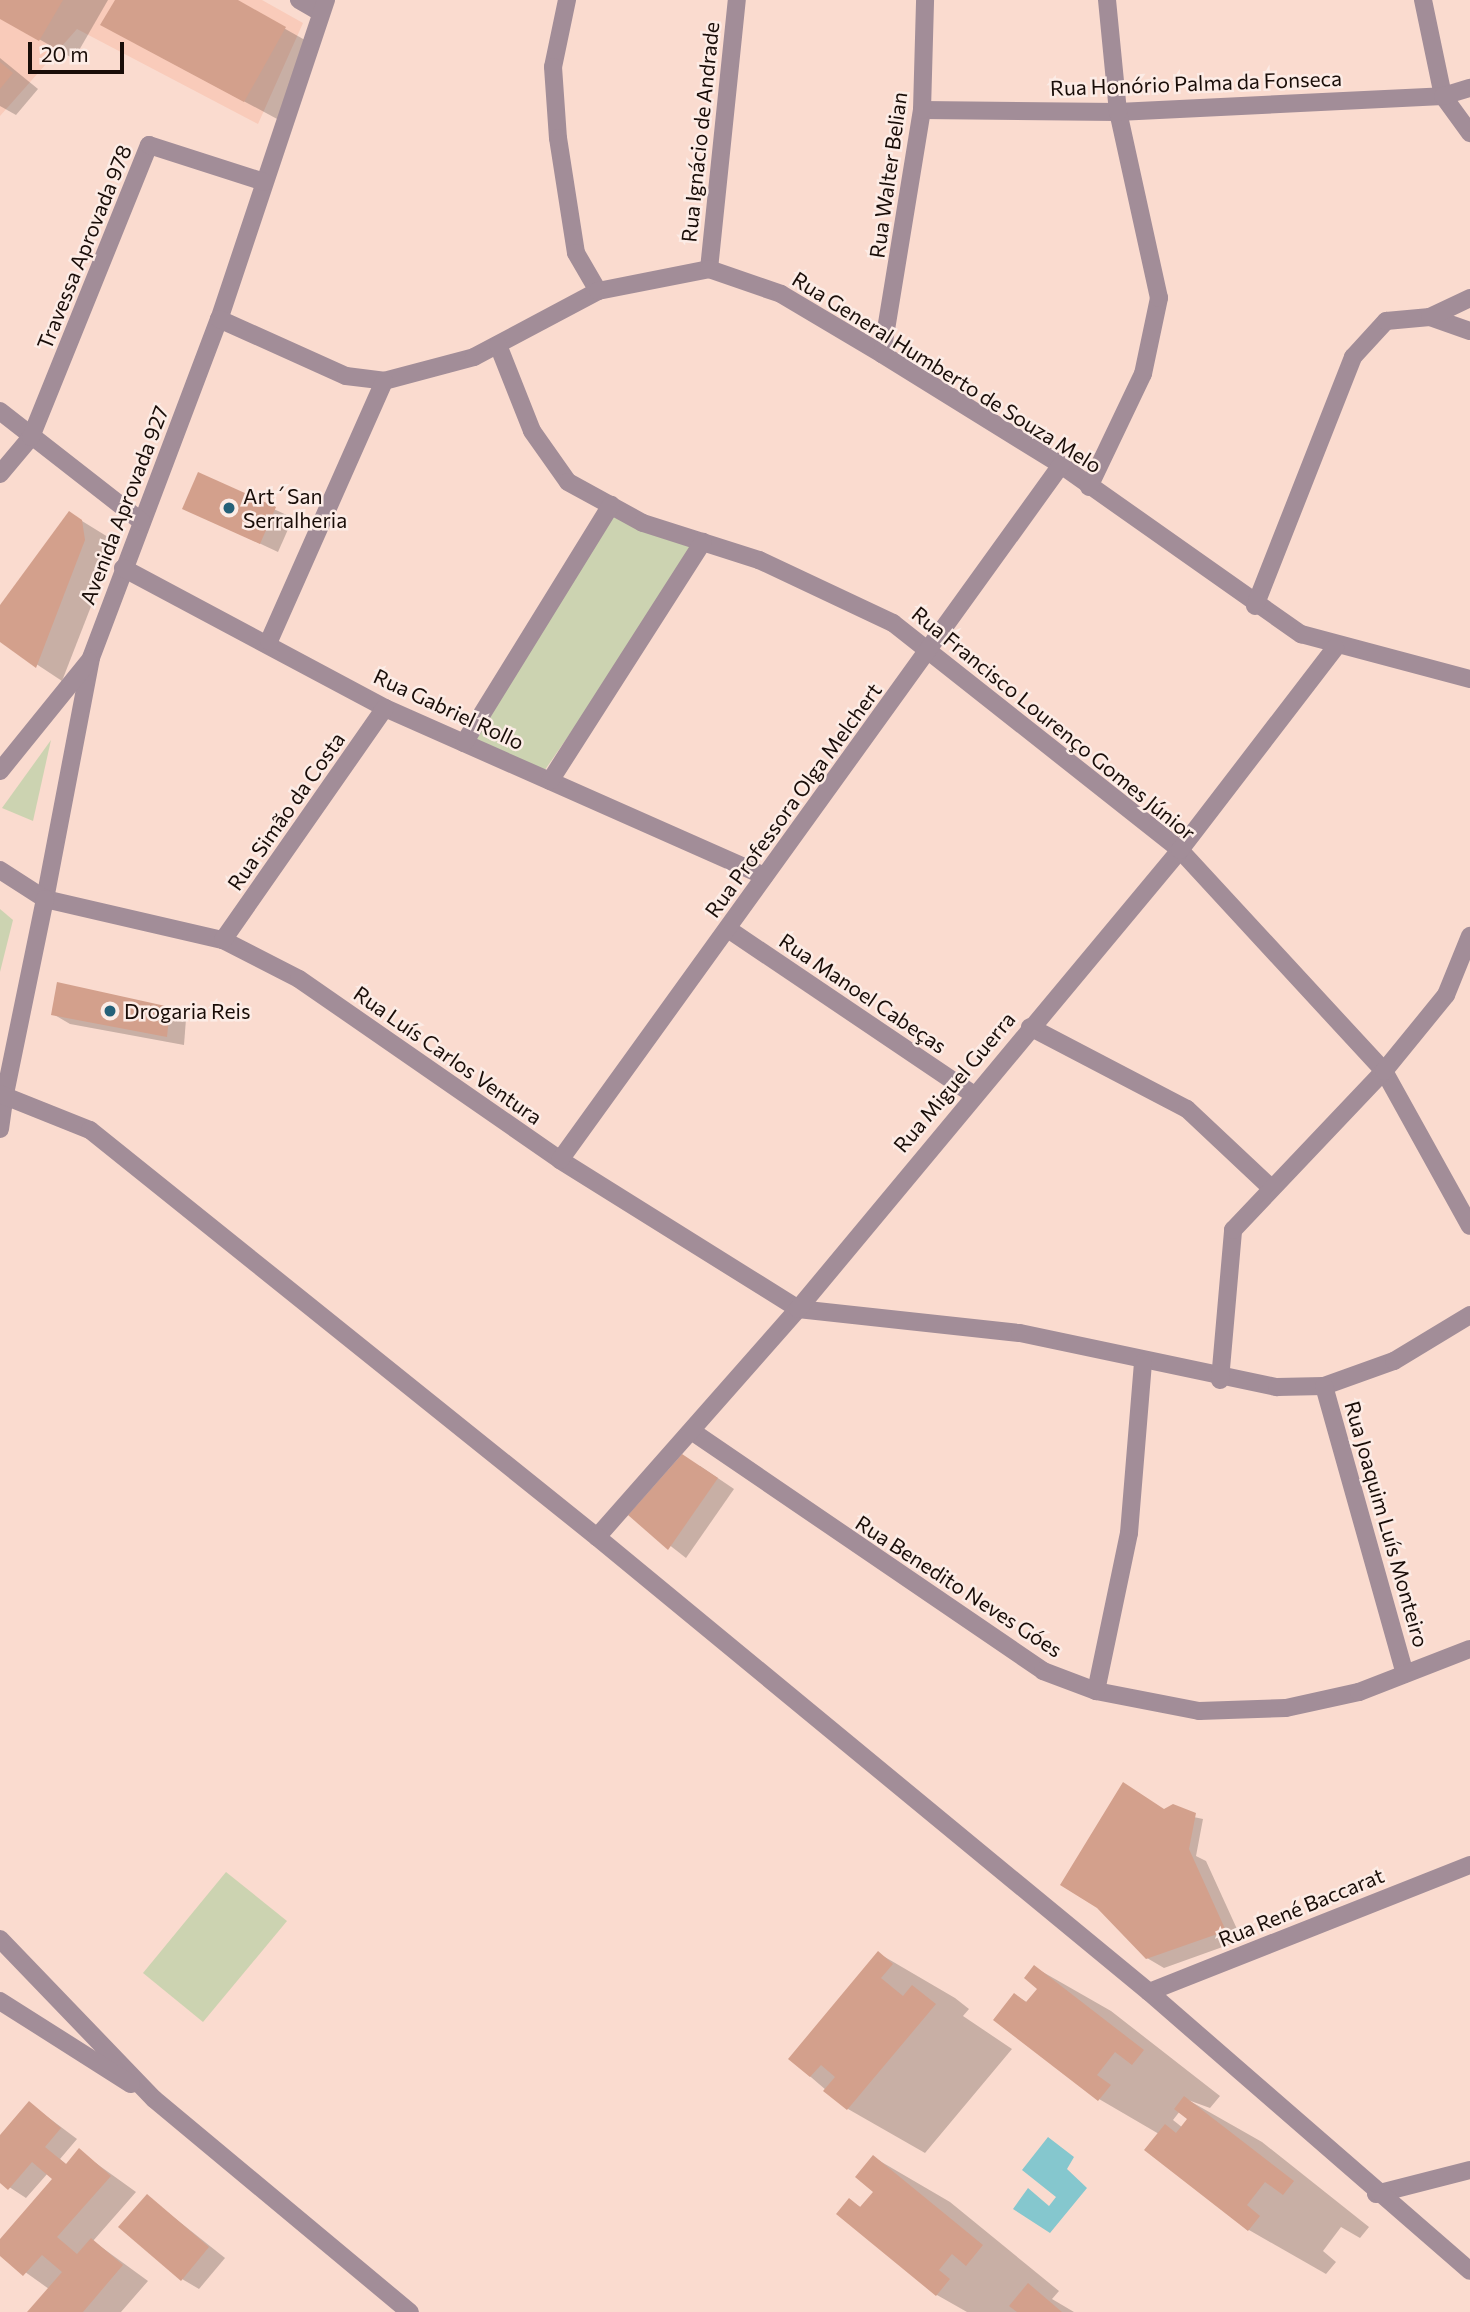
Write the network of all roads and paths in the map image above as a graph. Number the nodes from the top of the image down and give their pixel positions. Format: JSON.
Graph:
{"nodes":[{"id":1,"x":299,"y":0,"type":"edge"},
{"id":2,"x":567,"y":0,"type":"edge"},
{"id":3,"x":737,"y":0,"type":"edge"},
{"id":4,"x":925,"y":0,"type":"edge"},
{"id":5,"x":1108,"y":0,"type":"edge"},
{"id":6,"x":1423,"y":0,"type":"edge"},
{"id":7,"x":323,"y":6,"type":"edge"},
{"id":8,"x":1470,"y":88,"type":"edge"},
{"id":9,"x":1443,"y":96,"type":"junction"},
{"id":10,"x":922,"y":110,"type":"junction"},
{"id":11,"x":1118,"y":112,"type":"junction"},
{"id":12,"x":1470,"y":133,"type":"edge"},
{"id":13,"x":264,"y":182,"type":"junction"},
{"id":14,"x":709,"y":269,"type":"junction"},
{"id":15,"x":598,"y":291,"type":"junction"},
{"id":16,"x":1470,"y":298,"type":"edge"},
{"id":17,"x":1430,"y":317,"type":"junction"},
{"id":18,"x":219,"y":319,"type":"junction"},
{"id":19,"x":1470,"y":331,"type":"edge"},
{"id":20,"x":498,"y":345,"type":"junction"},
{"id":21,"x":883,"y":354,"type":"junction"},
{"id":22,"x":384,"y":381,"type":"junction"},
{"id":23,"x":0,"y":411,"type":"edge"},
{"id":24,"x":31,"y":437,"type":"junction"},
{"id":25,"x":1061,"y":465,"type":"junction"},
{"id":26,"x":0,"y":474,"type":"edge"},
{"id":27,"x":1089,"y":487,"type":"junction"},
{"id":28,"x":611,"y":505,"type":"junction"},
{"id":29,"x":142,"y":522,"type":"junction"},
{"id":30,"x":703,"y":542,"type":"junction"},
{"id":31,"x":123,"y":568,"type":"junction"},
{"id":32,"x":1255,"y":606,"type":"junction"},
{"id":33,"x":269,"y":641,"type":"junction"},
{"id":34,"x":1335,"y":648,"type":"junction"},
{"id":35,"x":931,"y":651,"type":"junction"},
{"id":36,"x":91,"y":658,"type":"junction"},
{"id":37,"x":1470,"y":679,"type":"edge"},
{"id":38,"x":385,"y":708,"type":"junction"},
{"id":39,"x":464,"y":743,"type":"junction"},
{"id":40,"x":0,"y":771,"type":"edge"},
{"id":41,"x":550,"y":781,"type":"junction"},
{"id":42,"x":1180,"y":850,"type":"junction"},
{"id":43,"x":0,"y":870,"type":"edge"},
{"id":44,"x":764,"y":876,"type":"junction"},
{"id":45,"x":46,"y":898,"type":"junction"},
{"id":46,"x":728,"y":929,"type":"junction"},
{"id":47,"x":1470,"y":936,"type":"edge"},
{"id":48,"x":223,"y":940,"type":"junction"},
{"id":49,"x":1030,"y":1027,"type":"junction"},
{"id":50,"x":1384,"y":1071,"type":"junction"},
{"id":51,"x":3,"y":1094,"type":"edge"},
{"id":52,"x":973,"y":1094,"type":"junction"},
{"id":53,"x":0,"y":1129,"type":"edge"},
{"id":54,"x":560,"y":1160,"type":"junction"},
{"id":55,"x":1269,"y":1186,"type":"junction"},
{"id":56,"x":1470,"y":1226,"type":"edge"},
{"id":57,"x":798,"y":1309,"type":"junction"},
{"id":58,"x":1470,"y":1315,"type":"edge"},
{"id":59,"x":1143,"y":1363,"type":"junction"},
{"id":60,"x":1220,"y":1380,"type":"junction"},
{"id":61,"x":1324,"y":1386,"type":"junction"},
{"id":62,"x":692,"y":1432,"type":"junction"},
{"id":63,"x":597,"y":1536,"type":"junction"},
{"id":64,"x":1470,"y":1649,"type":"edge"},
{"id":65,"x":1405,"y":1674,"type":"junction"},
{"id":66,"x":1096,"y":1691,"type":"junction"},
{"id":67,"x":1470,"y":1865,"type":"edge"},
{"id":68,"x":0,"y":1939,"type":"edge"},
{"id":69,"x":1149,"y":1992,"type":"junction"},
{"id":70,"x":0,"y":2001,"type":"edge"},
{"id":71,"x":154,"y":2099,"type":"junction"},
{"id":72,"x":1470,"y":2171,"type":"edge"},
{"id":73,"x":1376,"y":2194,"type":"junction"},
{"id":74,"x":1470,"y":2271,"type":"edge"},
{"id":75,"x":410,"y":2312,"type":"edge"}],
"edges":[{"from":1,"to":7,"type":"street"},
{"from":2,"to":15,"type":"street"},
{"from":3,"to":14,"type":"street","name":"Rua Ignácio de Andrade"},
{"from":4,"to":10,"type":"street","name":"Rua Walter Belian"},
{"from":5,"to":11,"type":"street"},
{"from":6,"to":9,"type":"street"},
{"from":7,"to":13,"type":"street","name":"Avenida Aprovada 927"},
{"from":8,"to":9,"type":"street","name":"Rua Honório Palma da Fonseca"},
{"from":9,"to":11,"type":"street","name":"Rua Honório Palma da Fonseca"},
{"from":9,"to":12,"type":"street"},
{"from":10,"to":11,"type":"street","name":"Rua Honório Palma da Fonseca"},
{"from":10,"to":21,"type":"street","name":"Rua Walter Belian"},
{"from":11,"to":27,"type":"street"},
{"from":13,"to":18,"type":"street","name":"Avenida Aprovada 927"},
{"from":13,"to":24,"type":"street","name":"Travessa Aprovada 978"},
{"from":14,"to":15,"type":"street"},
{"from":14,"to":21,"type":"street","name":"Rua General Humberto de Souza Melo"},
{"from":15,"to":20,"type":"street"},
{"from":16,"to":17,"type":"street"},
{"from":17,"to":19,"type":"street"},
{"from":17,"to":32,"type":"street"},
{"from":18,"to":22,"type":"street"},
{"from":18,"to":29,"type":"street","name":"Avenida Aprovada 927"},
{"from":20,"to":22,"type":"street"},
{"from":20,"to":28,"type":"street","name":"Rua Francisco Lourenço Gomes Júnior"},
{"from":21,"to":25,"type":"street","name":"Rua General Humberto de Souza Melo"},
{"from":22,"to":33,"type":"street"},
{"from":23,"to":24,"type":"street"},
{"from":24,"to":26,"type":"street"},
{"from":24,"to":29,"type":"street"},
{"from":25,"to":27,"type":"street","name":"Rua General Humberto de Souza Melo"},
{"from":25,"to":35,"type":"street","name":"Rua Professora Olga Melchert"},
{"from":27,"to":32,"type":"street","name":"Rua General Humberto de Souza Melo"},
{"from":28,"to":30,"type":"street","name":"Rua Francisco Lourenço Gomes Júnior"},
{"from":28,"to":39,"type":"street"},
{"from":29,"to":31,"type":"street","name":"Avenida Aprovada 927"},
{"from":30,"to":35,"type":"street","name":"Rua Francisco Lourenço Gomes Júnior"},
{"from":30,"to":41,"type":"street"},
{"from":31,"to":33,"type":"street","name":"Rua Gabriel Rollo"},
{"from":31,"to":36,"type":"street","name":"Avenida Aprovada 927"},
{"from":32,"to":34,"type":"street","name":"Rua General Humberto de Souza Melo"},
{"from":33,"to":38,"type":"street","name":"Rua Gabriel Rollo"},
{"from":34,"to":37,"type":"street","name":"Rua General Humberto de Souza Melo"},
{"from":34,"to":42,"type":"street","name":"Rua Miguel Guerra"},
{"from":35,"to":42,"type":"street","name":"Rua Francisco Lourenço Gomes Júnior"},
{"from":35,"to":44,"type":"street","name":"Rua Professora Olga Melchert"},
{"from":36,"to":40,"type":"street"},
{"from":36,"to":45,"type":"street","name":"Avenida Aprovada 927"},
{"from":38,"to":39,"type":"street","name":"Rua Gabriel Rollo"},
{"from":38,"to":48,"type":"street","name":"Rua Simão da Costa"},
{"from":39,"to":41,"type":"street","name":"Rua Gabriel Rollo"},
{"from":41,"to":44,"type":"street","name":"Rua Gabriel Rollo"},
{"from":42,"to":49,"type":"street","name":"Rua Miguel Guerra"},
{"from":42,"to":50,"type":"street","name":"Rua Francisco Lourenço Gomes Júnior"},
{"from":43,"to":45,"type":"street","name":"Rua Luís Carlos Ventura"},
{"from":44,"to":46,"type":"street","name":"Rua Professora Olga Melchert"},
{"from":45,"to":48,"type":"street","name":"Rua Luís Carlos Ventura"},
{"from":45,"to":51,"type":"street","name":"Avenida Aprovada 927"},
{"from":46,"to":52,"type":"street","name":"Rua Manoel Cabeças"},
{"from":46,"to":54,"type":"street","name":"Rua Professora Olga Melchert"},
{"from":47,"to":50,"type":"street"},
{"from":48,"to":54,"type":"street","name":"Rua Luís Carlos Ventura"},
{"from":49,"to":52,"type":"street","name":"Rua Miguel Guerra"},
{"from":49,"to":55,"type":"street"},
{"from":50,"to":55,"type":"street"},
{"from":50,"to":56,"type":"street","name":"Rua Francisco Lourenço Gomes Júnior"},
{"from":51,"to":53,"type":"street"},
{"from":51,"to":63,"type":"street"},
{"from":52,"to":57,"type":"street","name":"Rua Miguel Guerra"},
{"from":54,"to":57,"type":"street","name":"Rua Luís Carlos Ventura"},
{"from":55,"to":60,"type":"street"},
{"from":57,"to":59,"type":"street"},
{"from":57,"to":62,"type":"street","name":"Rua Miguel Guerra"},
{"from":58,"to":61,"type":"street"},
{"from":59,"to":60,"type":"street"},
{"from":59,"to":66,"type":"street"},
{"from":60,"to":61,"type":"street"},
{"from":61,"to":65,"type":"street","name":"Rua Joaquim Luís Monteiro"},
{"from":62,"to":63,"type":"street","name":"Rua Miguel Guerra"},
{"from":62,"to":66,"type":"street","name":"Rua Benedito Neves Góes"},
{"from":63,"to":69,"type":"street"},
{"from":64,"to":65,"type":"street","name":"Rua Benedito Neves Góes"},
{"from":65,"to":66,"type":"street","name":"Rua Benedito Neves Góes"},
{"from":67,"to":69,"type":"street","name":"Rua René Baccarat"},
{"from":68,"to":71,"type":"street"},
{"from":69,"to":73,"type":"street"},
{"from":70,"to":71,"type":"street"},
{"from":71,"to":75,"type":"street"},
{"from":72,"to":73,"type":"street"},
{"from":73,"to":74,"type":"street"}]}
